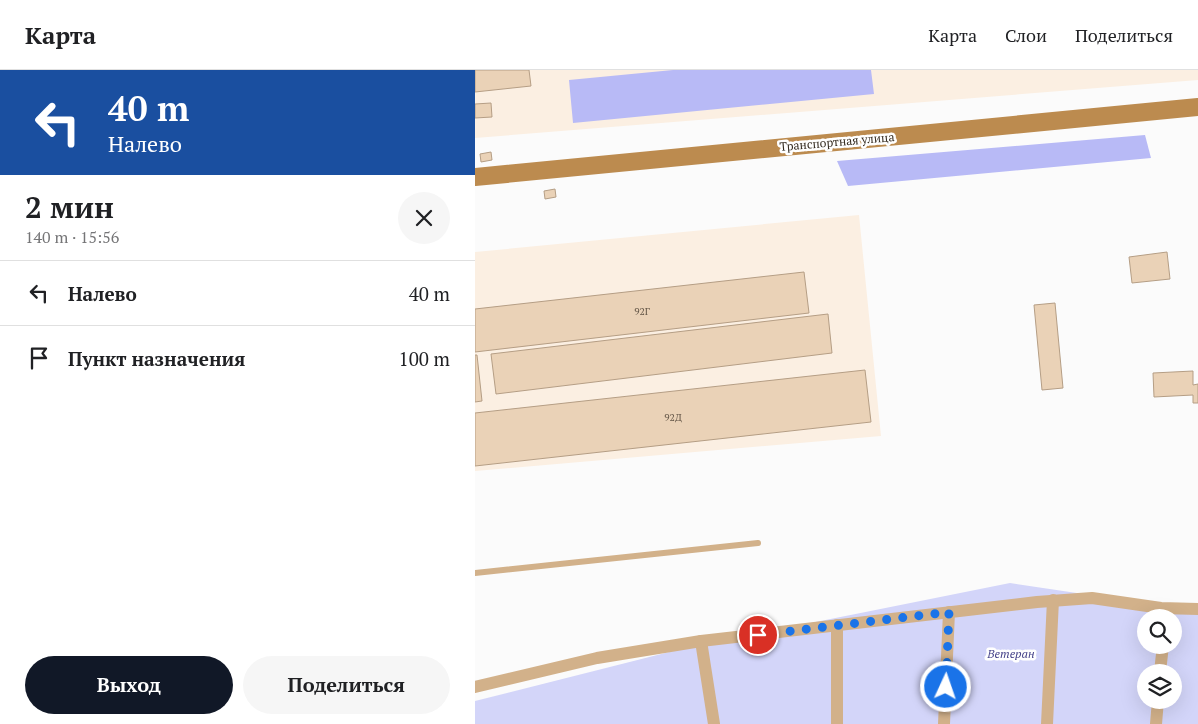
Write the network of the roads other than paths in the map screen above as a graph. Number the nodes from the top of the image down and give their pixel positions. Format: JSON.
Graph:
{"nodes":[{"id":1,"x":1198,"y":107,"type":"edge"},
{"id":2,"x":1198,"y":115,"type":"edge"},
{"id":3,"x":475,"y":177,"type":"edge"},
{"id":4,"x":758,"y":544,"type":"dead end"},
{"id":5,"x":475,"y":573,"type":"edge"},
{"id":6,"x":1053,"y":600,"type":"junction"},
{"id":7,"x":1146,"y":609,"type":"edge"},
{"id":8,"x":1198,"y":609,"type":"edge"},
{"id":9,"x":1182,"y":611,"type":"edge"},
{"id":10,"x":949,"y":612,"type":"junction"},
{"id":11,"x":837,"y":625,"type":"junction"},
{"id":12,"x":701,"y":641,"type":"junction"},
{"id":13,"x":475,"y":687,"type":"edge"},
{"id":14,"x":1157,"y":709,"type":"edge"},
{"id":15,"x":714,"y":724,"type":"edge"},
{"id":16,"x":837,"y":724,"type":"edge"},
{"id":17,"x":944,"y":724,"type":"edge"},
{"id":18,"x":1047,"y":724,"type":"edge"},
{"id":19,"x":1156,"y":724,"type":"edge"}],
"edges":[{"from":1,"to":2,"type":"street"},
{"from":1,"to":3,"type":"main road","name":"Транспортная улица"},
{"from":4,"to":5,"type":"lane"},
{"from":6,"to":7,"type":"street"},
{"from":6,"to":10,"type":"street"},
{"from":6,"to":18,"type":"street"},
{"from":8,"to":9,"type":"street"},
{"from":10,"to":11,"type":"street"},
{"from":10,"to":17,"type":"street"},
{"from":11,"to":12,"type":"street"},
{"from":11,"to":16,"type":"street"},
{"from":12,"to":13,"type":"street"},
{"from":12,"to":15,"type":"street"},
{"from":14,"to":19,"type":"street"}]}
